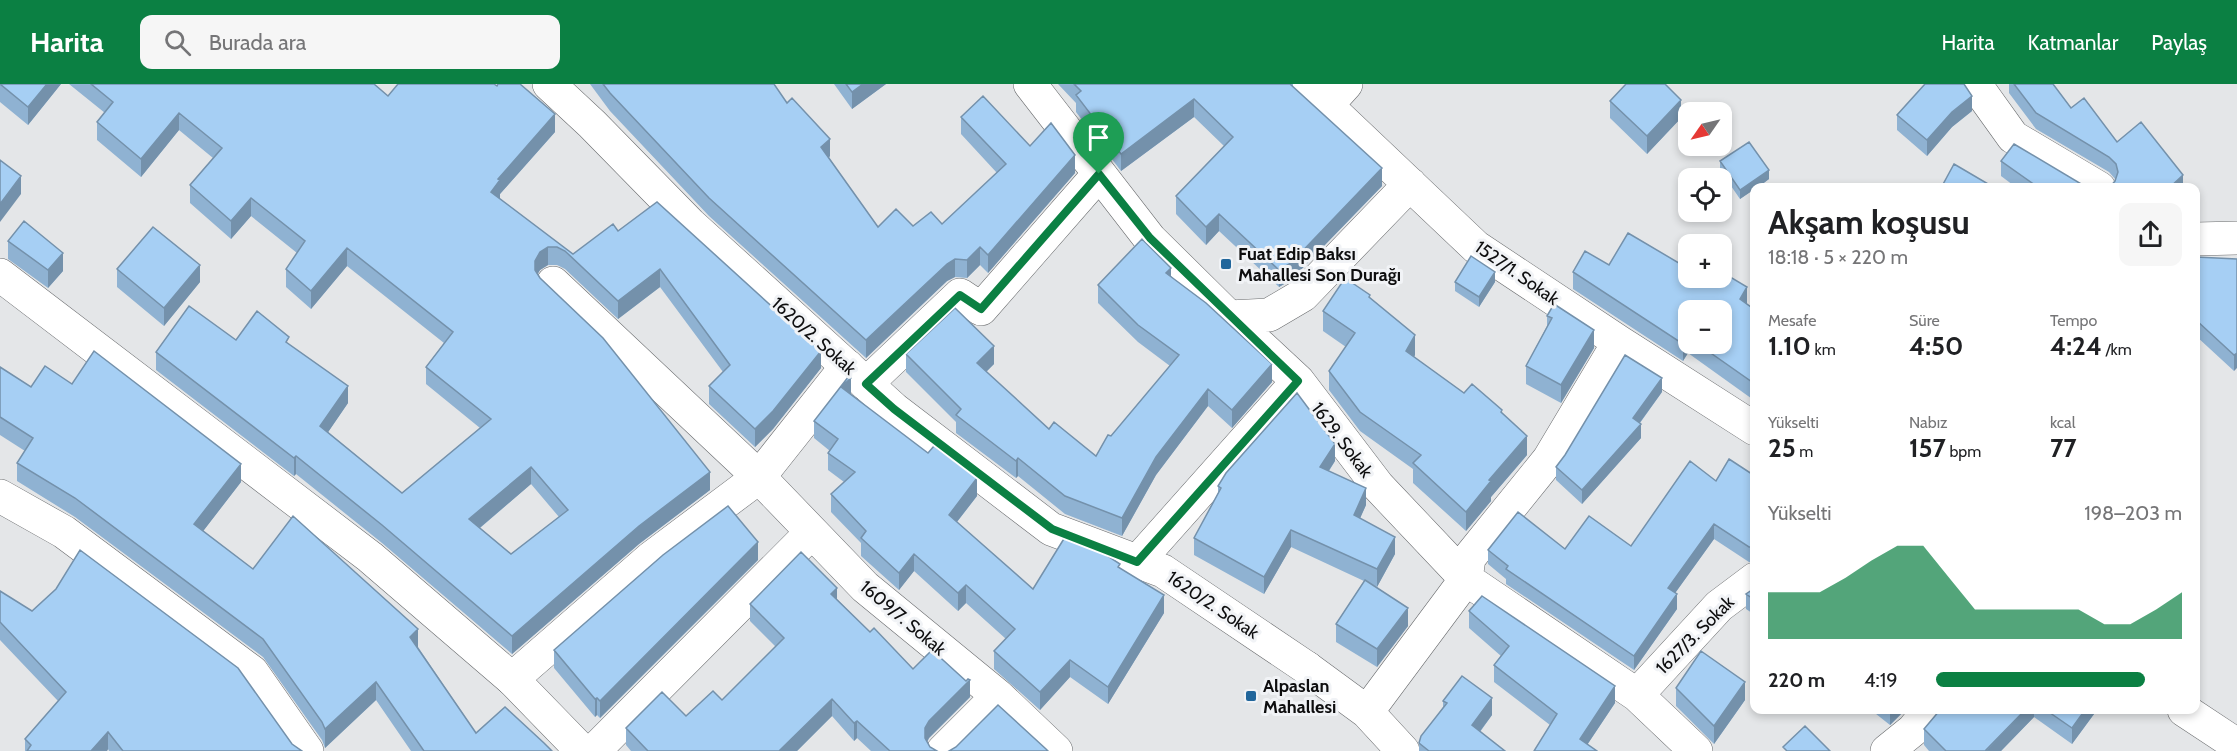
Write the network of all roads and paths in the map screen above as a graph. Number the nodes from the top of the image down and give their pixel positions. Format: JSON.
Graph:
{"nodes":[{"id":1,"x":549,"y":84,"type":"edge"},
{"id":2,"x":1030,"y":84,"type":"edge"},
{"id":3,"x":1975,"y":84,"type":"edge"},
{"id":4,"x":1326,"y":91,"type":"edge"},
{"id":5,"x":1099,"y":174,"type":"junction"},
{"id":6,"x":2091,"y":183,"type":"edge"},
{"id":7,"x":1410,"y":184,"type":"junction"},
{"id":8,"x":2237,"y":238,"type":"edge"},
{"id":9,"x":2200,"y":240,"type":"edge"},
{"id":10,"x":0,"y":275,"type":"edge"},
{"id":11,"x":553,"y":283,"type":"dead end"},
{"id":12,"x":1229,"y":317,"type":"junction"},
{"id":13,"x":1619,"y":342,"type":"junction"},
{"id":14,"x":857,"y":375,"type":"junction"},
{"id":15,"x":1298,"y":381,"type":"junction"},
{"id":16,"x":1750,"y":426,"type":"edge"},
{"id":17,"x":759,"y":477,"type":"junction"},
{"id":18,"x":0,"y":496,"type":"edge"},
{"id":19,"x":812,"y":532,"type":"junction"},
{"id":20,"x":1137,"y":562,"type":"junction"},
{"id":21,"x":1466,"y":579,"type":"junction"},
{"id":22,"x":1750,"y":583,"type":"edge"},
{"id":23,"x":512,"y":679,"type":"junction"},
{"id":24,"x":1637,"y":695,"type":"junction"},
{"id":25,"x":998,"y":696,"type":"junction"},
{"id":26,"x":1367,"y":712,"type":"junction"},
{"id":27,"x":1926,"y":714,"type":"edge"},
{"id":28,"x":2190,"y":714,"type":"edge"},
{"id":29,"x":2237,"y":745,"type":"edge"},
{"id":30,"x":308,"y":751,"type":"edge"},
{"id":31,"x":582,"y":751,"type":"edge"},
{"id":32,"x":594,"y":751,"type":"edge"},
{"id":33,"x":943,"y":751,"type":"edge"},
{"id":34,"x":1056,"y":751,"type":"edge"},
{"id":35,"x":1403,"y":751,"type":"edge"},
{"id":36,"x":1696,"y":751,"type":"edge"},
{"id":37,"x":1887,"y":751,"type":"edge"}],
"edges":[{"from":1,"to":14,"type":"street","name":"1620/2. Sokak"},
{"from":2,"to":5,"type":"street","name":"1629. Sokak"},
{"from":3,"to":6,"type":"street"},
{"from":4,"to":7,"type":"street","name":"1527/1. Sokak"},
{"from":5,"to":12,"type":"street","name":"1629. Sokak"},
{"from":5,"to":14,"type":"street"},
{"from":7,"to":12,"type":"street"},
{"from":7,"to":13,"type":"street","name":"1527/1. Sokak"},
{"from":8,"to":9,"type":"street"},
{"from":10,"to":23,"type":"street"},
{"from":11,"to":17,"type":"street","name":"1609/7. Sokak"},
{"from":12,"to":15,"type":"street","name":"1629. Sokak"},
{"from":13,"to":16,"type":"street","name":"1527/1. Sokak"},
{"from":13,"to":21,"type":"street"},
{"from":14,"to":17,"type":"street"},
{"from":14,"to":20,"type":"street","name":"1620/2. Sokak"},
{"from":15,"to":20,"type":"street"},
{"from":15,"to":21,"type":"street","name":"1629. Sokak"},
{"from":17,"to":19,"type":"street","name":"1609/7. Sokak"},
{"from":17,"to":23,"type":"street"},
{"from":18,"to":30,"type":"street"},
{"from":19,"to":25,"type":"street","name":"1609/7. Sokak"},
{"from":19,"to":32,"type":"street"},
{"from":20,"to":26,"type":"street","name":"1620/2. Sokak"},
{"from":21,"to":24,"type":"street","name":"1629. Sokak"},
{"from":21,"to":26,"type":"street"},
{"from":22,"to":24,"type":"street","name":"1627/3. Sokak"},
{"from":23,"to":31,"type":"street"},
{"from":24,"to":36,"type":"street","name":"1629. Sokak"},
{"from":25,"to":33,"type":"street"},
{"from":25,"to":34,"type":"street","name":"1609/7. Sokak"},
{"from":26,"to":35,"type":"street","name":"1620/2. Sokak"},
{"from":27,"to":37,"type":"street"},
{"from":28,"to":29,"type":"street"}]}
